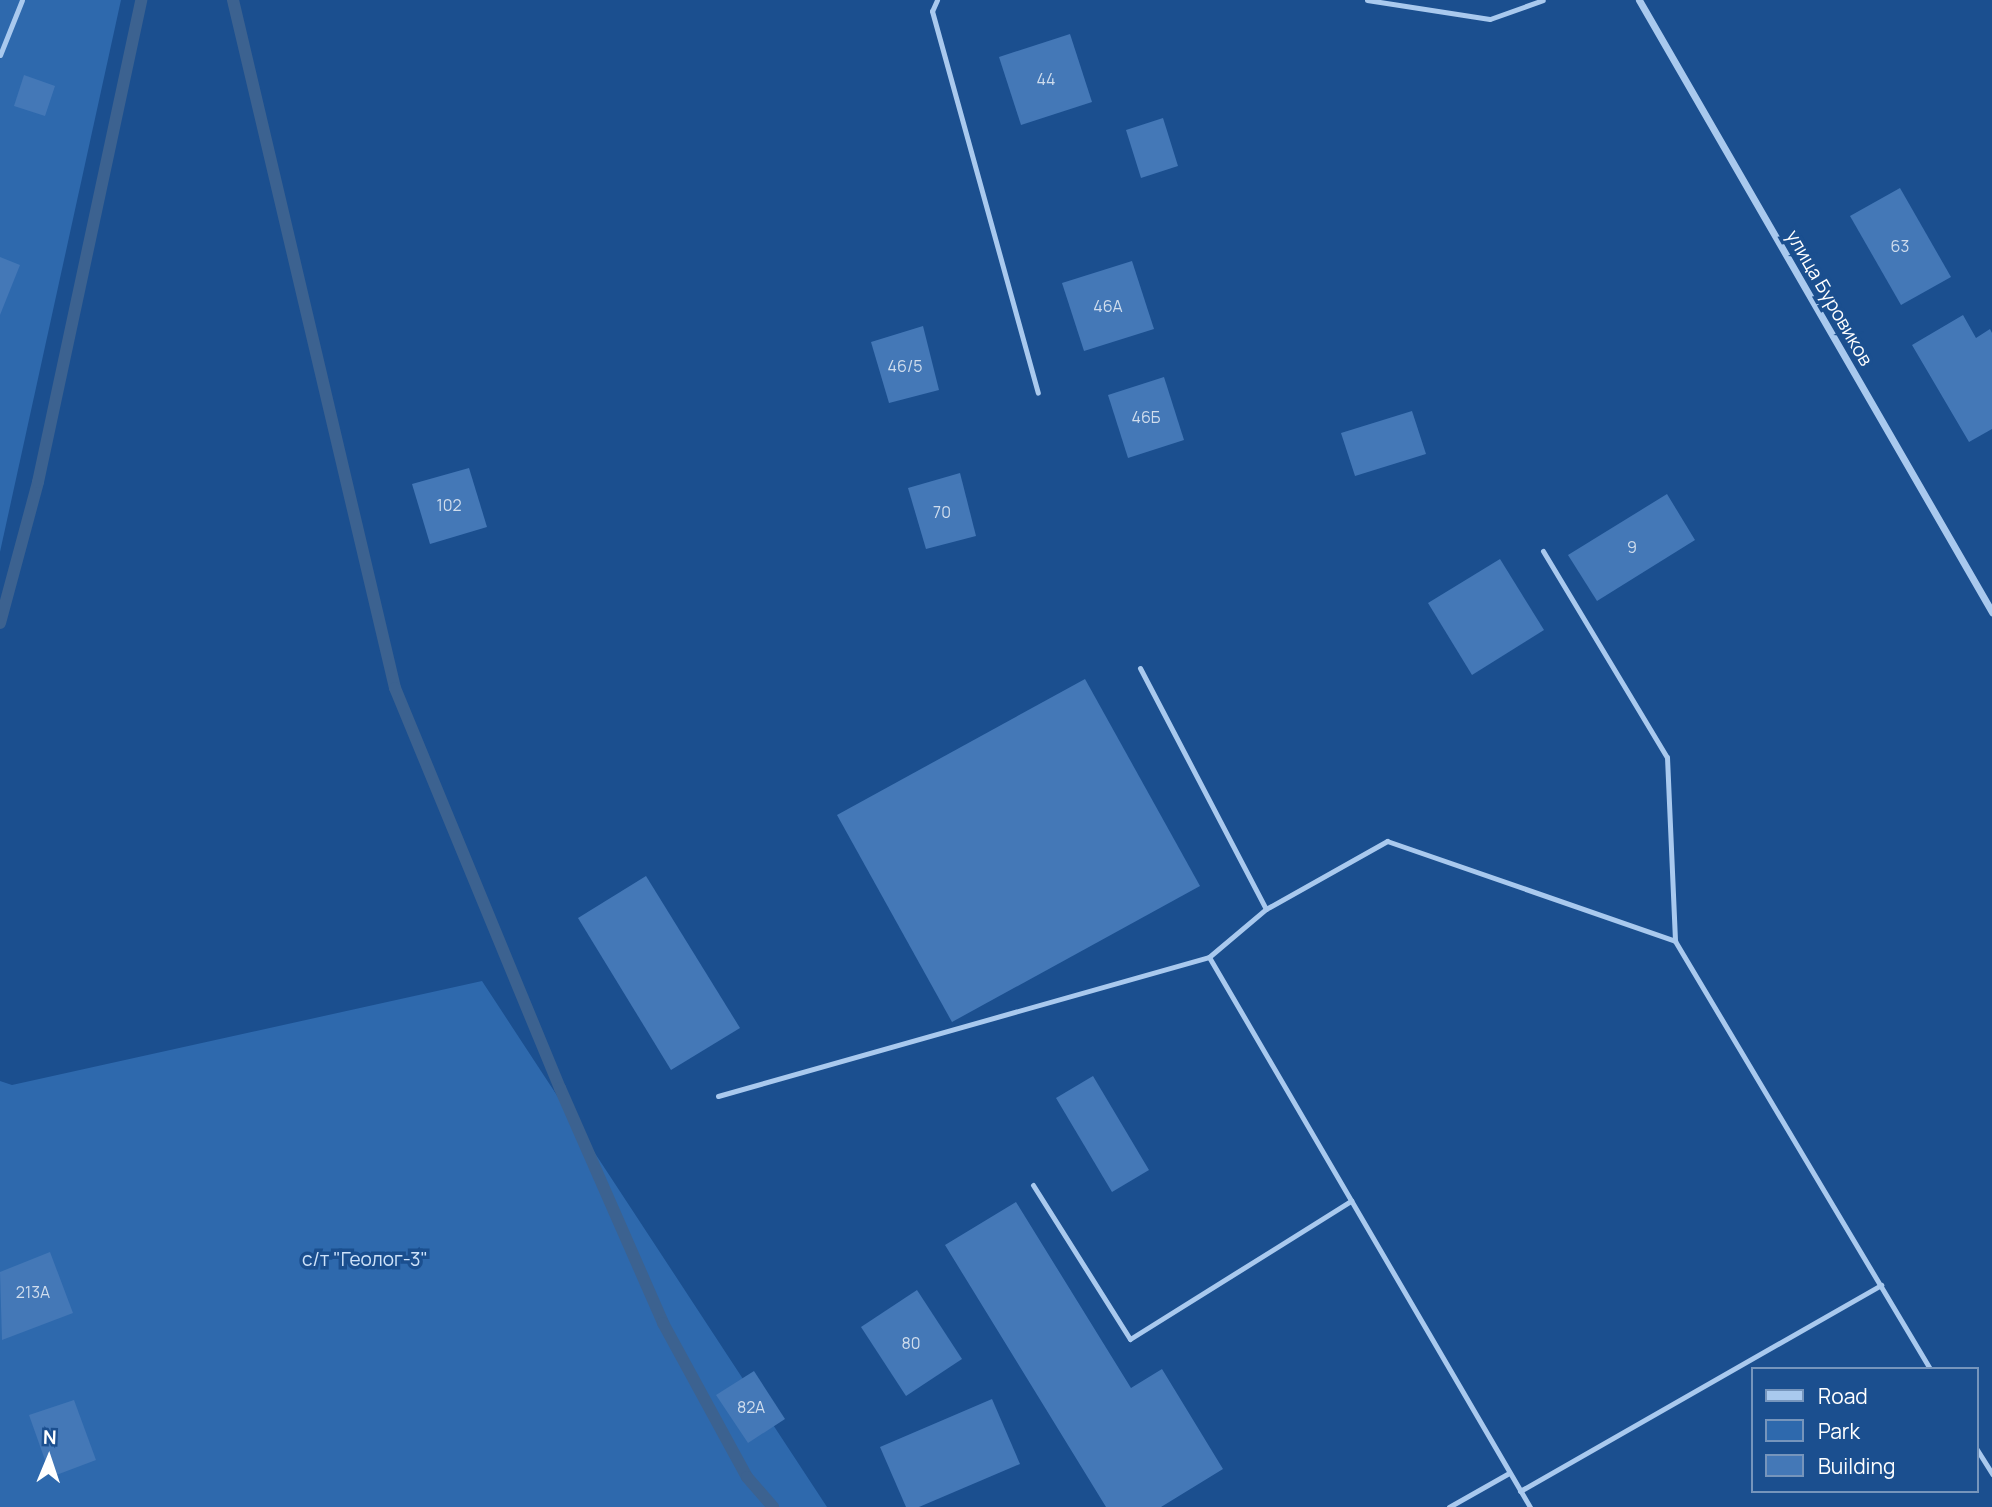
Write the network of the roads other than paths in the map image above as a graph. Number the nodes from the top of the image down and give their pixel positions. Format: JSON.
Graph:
{"nodes":[{"id":1,"x":22,"y":0,"type":"edge"},
{"id":2,"x":937,"y":0,"type":"edge"},
{"id":3,"x":1367,"y":0,"type":"edge"},
{"id":4,"x":1543,"y":0,"type":"edge"},
{"id":5,"x":1639,"y":0,"type":"edge"},
{"id":6,"x":0,"y":55,"type":"edge"},
{"id":7,"x":1038,"y":393,"type":"dead end"},
{"id":8,"x":1543,"y":551,"type":"dead end"},
{"id":9,"x":1992,"y":612,"type":"edge"},
{"id":10,"x":1140,"y":668,"type":"dead end"},
{"id":11,"x":1266,"y":909,"type":"junction"},
{"id":12,"x":1675,"y":941,"type":"junction"},
{"id":13,"x":1209,"y":957,"type":"junction"},
{"id":14,"x":718,"y":1096,"type":"dead end"},
{"id":15,"x":1033,"y":1185,"type":"dead end"},
{"id":16,"x":1351,"y":1201,"type":"junction"},
{"id":17,"x":1881,"y":1285,"type":"junction"},
{"id":18,"x":1929,"y":1367,"type":"edge"},
{"id":19,"x":1978,"y":1451,"type":"edge"},
{"id":20,"x":1509,"y":1473,"type":"junction"},
{"id":21,"x":1992,"y":1474,"type":"edge"},
{"id":22,"x":1520,"y":1491,"type":"junction"},
{"id":23,"x":1450,"y":1507,"type":"edge"},
{"id":24,"x":1530,"y":1507,"type":"edge"}],
"edges":[{"from":1,"to":6,"type":"lane"},
{"from":2,"to":7,"type":"lane"},
{"from":3,"to":4,"type":"lane"},
{"from":5,"to":9,"type":"street","name":"улица Буровиков"},
{"from":8,"to":12,"type":"lane"},
{"from":10,"to":11,"type":"lane"},
{"from":11,"to":12,"type":"lane"},
{"from":11,"to":13,"type":"lane"},
{"from":12,"to":17,"type":"lane"},
{"from":13,"to":14,"type":"lane"},
{"from":13,"to":16,"type":"lane"},
{"from":15,"to":16,"type":"lane"},
{"from":16,"to":20,"type":"lane"},
{"from":17,"to":18,"type":"lane"},
{"from":17,"to":22,"type":"lane"},
{"from":19,"to":21,"type":"lane"},
{"from":20,"to":22,"type":"lane"},
{"from":20,"to":23,"type":"lane"},
{"from":22,"to":24,"type":"lane"}]}
